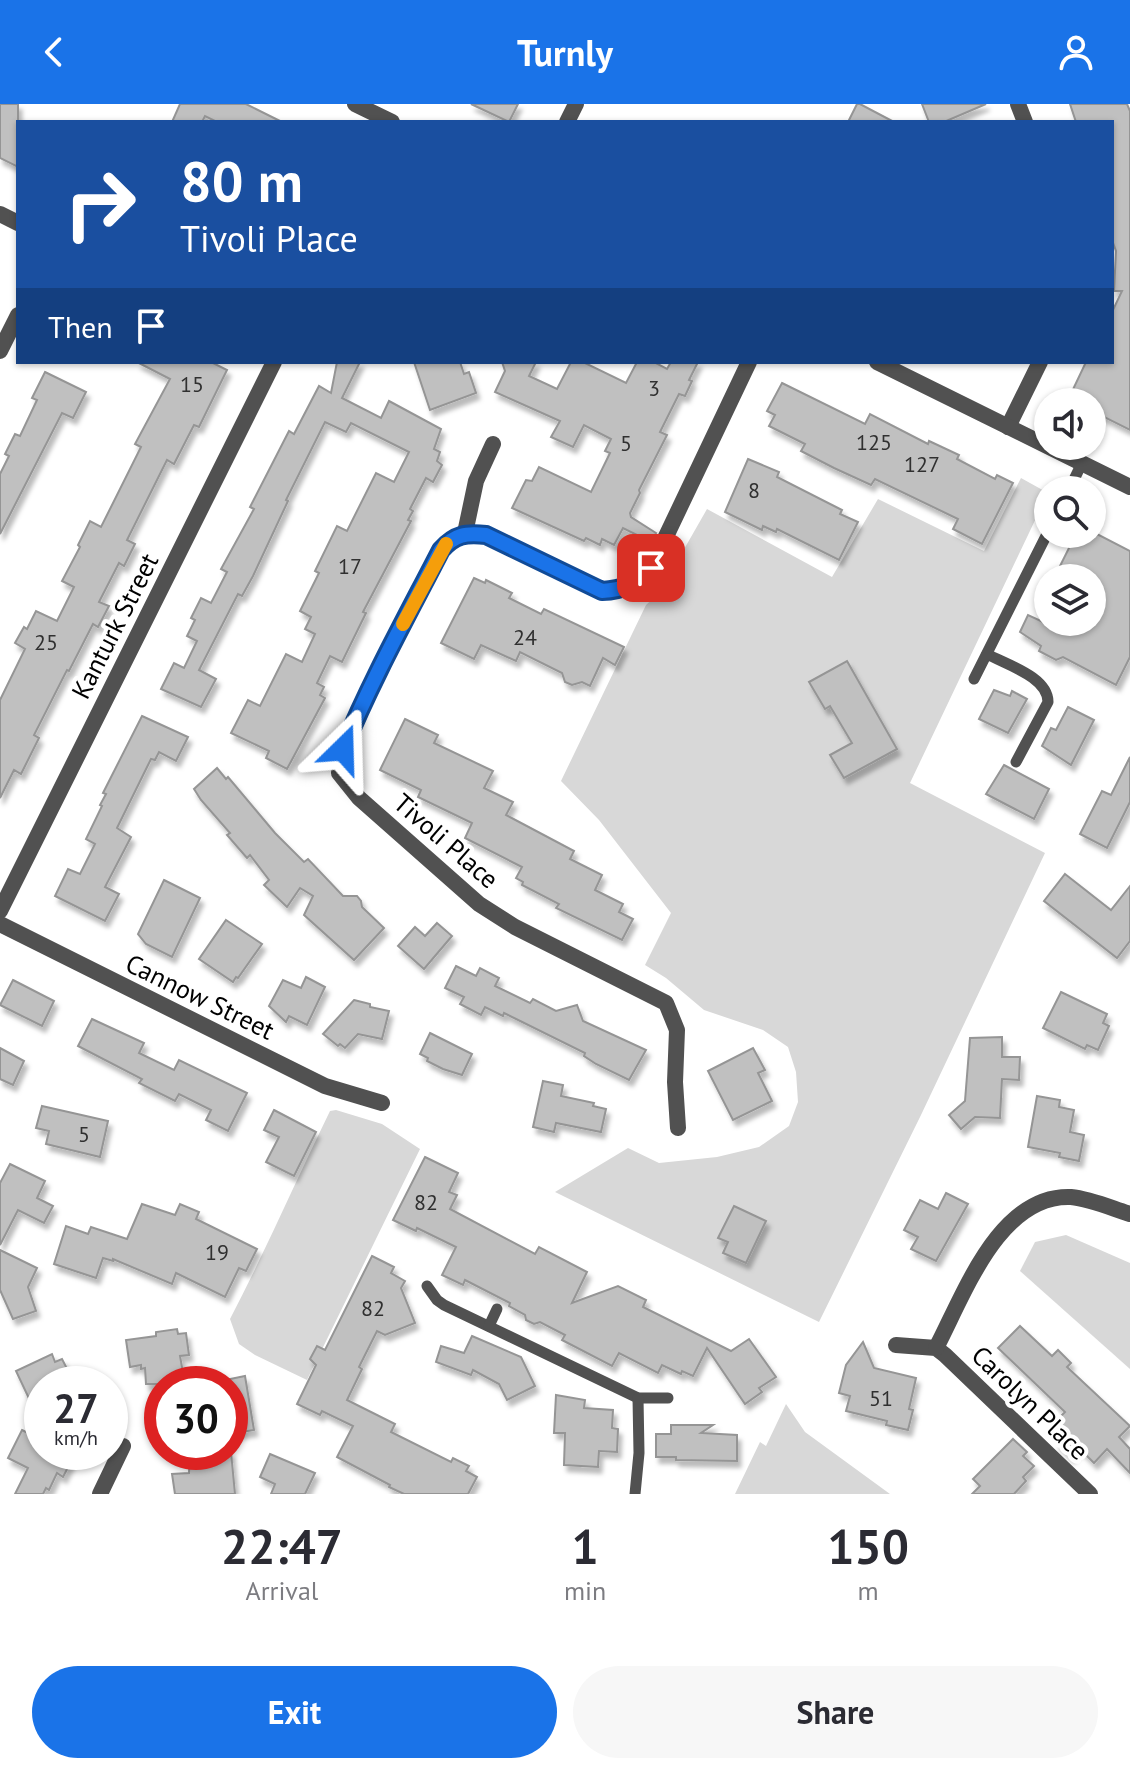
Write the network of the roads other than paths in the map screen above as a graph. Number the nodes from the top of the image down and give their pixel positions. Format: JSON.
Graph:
{"nodes":[{"id":1,"x":355,"y":104,"type":"edge"},
{"id":2,"x":388,"y":120,"type":"edge"},
{"id":3,"x":16,"y":319,"type":"edge"},
{"id":4,"x":0,"y":351,"type":"edge"},
{"id":5,"x":273,"y":364,"type":"edge"},
{"id":6,"x":748,"y":364,"type":"edge"},
{"id":7,"x":881,"y":364,"type":"edge"},
{"id":8,"x":1039,"y":364,"type":"edge"},
{"id":9,"x":1008,"y":427,"type":"junction"},
{"id":10,"x":493,"y":444,"type":"dead end"},
{"id":11,"x":1082,"y":463,"type":"junction"},
{"id":12,"x":1076,"y":476,"type":"edge"},
{"id":13,"x":1130,"y":487,"type":"edge"},
{"id":14,"x":465,"y":533,"type":"junction"},
{"id":15,"x":1040,"y":548,"type":"edge"},
{"id":16,"x":987,"y":654,"type":"junction"},
{"id":17,"x":974,"y":679,"type":"dead end"},
{"id":18,"x":1016,"y":762,"type":"dead end"},
{"id":19,"x":0,"y":911,"type":"edge"},
{"id":20,"x":0,"y":924,"type":"edge"},
{"id":21,"x":382,"y":1103,"type":"dead end"},
{"id":22,"x":678,"y":1128,"type":"dead end"},
{"id":23,"x":1130,"y":1214,"type":"edge"},
{"id":24,"x":427,"y":1286,"type":"dead end"},
{"id":25,"x":497,"y":1309,"type":"dead end"},
{"id":26,"x":489,"y":1326,"type":"junction"},
{"id":27,"x":896,"y":1345,"type":"dead end"},
{"id":28,"x":936,"y":1348,"type":"junction"},
{"id":29,"x":638,"y":1398,"type":"junction"},
{"id":30,"x":668,"y":1398,"type":"dead end"},
{"id":31,"x":112,"y":1470,"type":"edge"},
{"id":32,"x":100,"y":1494,"type":"edge"},
{"id":33,"x":635,"y":1494,"type":"edge"},
{"id":34,"x":1090,"y":1494,"type":"edge"}],
"edges":[{"from":1,"to":2,"type":"street"},
{"from":3,"to":4,"type":"street"},
{"from":5,"to":19,"type":"street","name":"Kanturk Street"},
{"from":6,"to":14,"type":"street"},
{"from":7,"to":9,"type":"street"},
{"from":8,"to":9,"type":"street"},
{"from":9,"to":11,"type":"street"},
{"from":10,"to":14,"type":"street"},
{"from":11,"to":12,"type":"lane"},
{"from":11,"to":13,"type":"street"},
{"from":14,"to":22,"type":"street","name":"Tivoli Place"},
{"from":15,"to":16,"type":"lane"},
{"from":16,"to":17,"type":"lane"},
{"from":16,"to":18,"type":"lane"},
{"from":20,"to":21,"type":"street","name":"Cannow Street"},
{"from":23,"to":28,"type":"street","name":"Carolyn Place"},
{"from":24,"to":26,"type":"lane"},
{"from":25,"to":26,"type":"lane"},
{"from":26,"to":29,"type":"lane"},
{"from":27,"to":28,"type":"street","name":"Carolyn Place"},
{"from":28,"to":34,"type":"street","name":"Carolyn Place"},
{"from":29,"to":30,"type":"lane"},
{"from":29,"to":33,"type":"lane"},
{"from":31,"to":32,"type":"street"}]}
